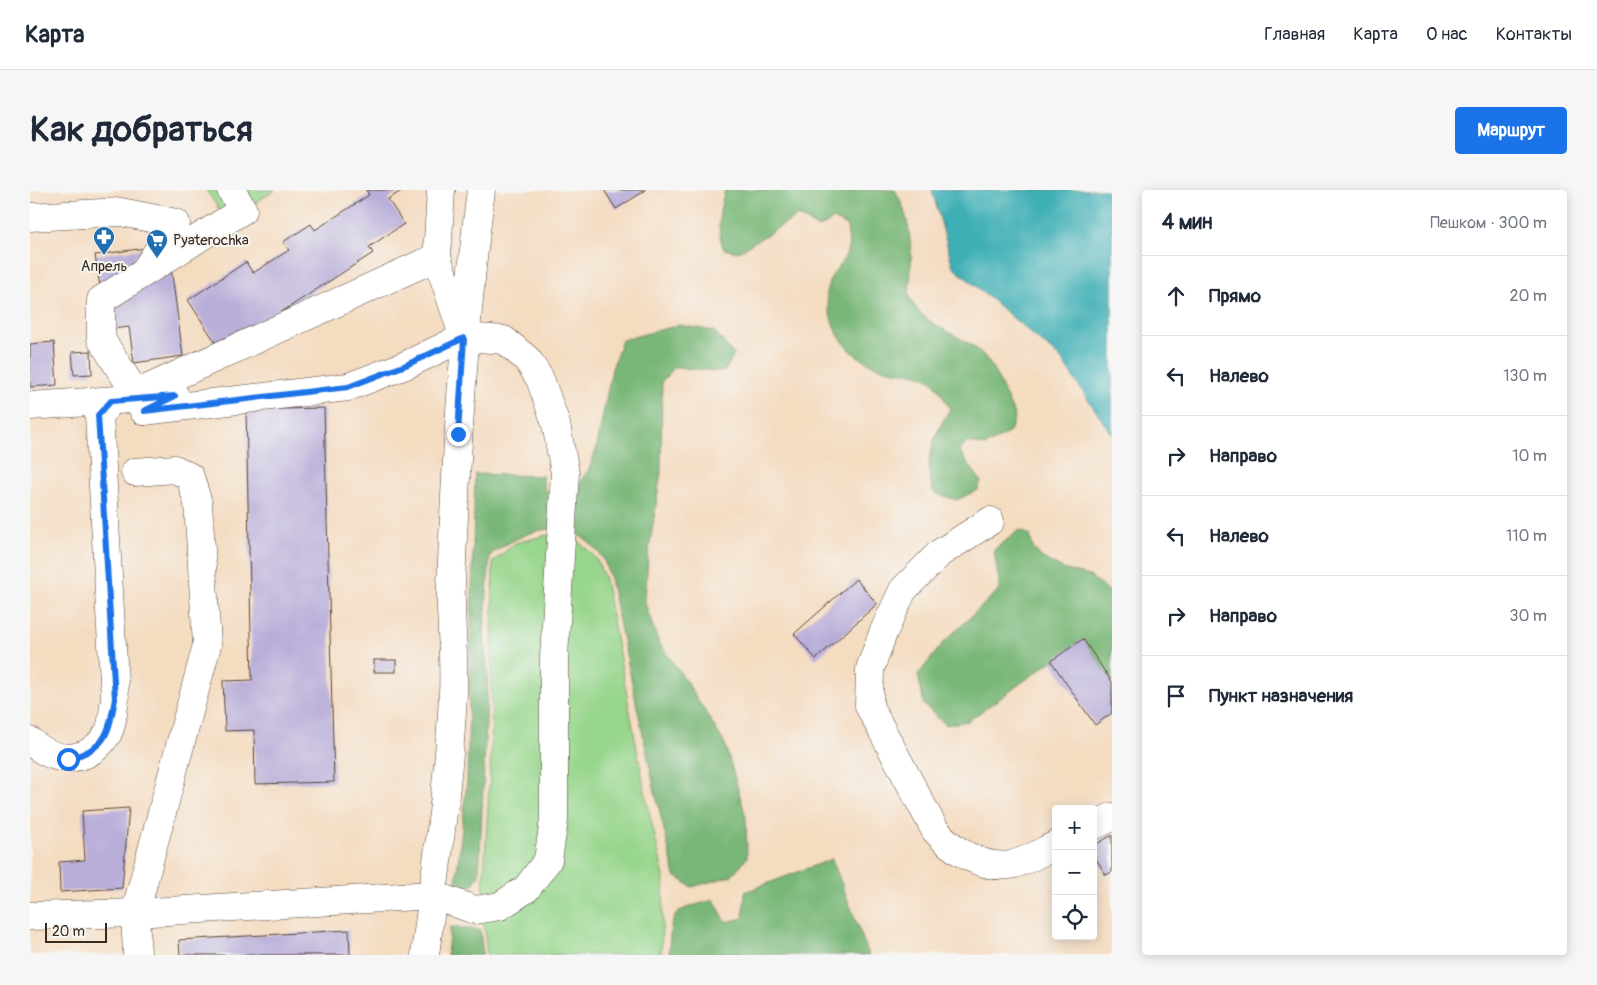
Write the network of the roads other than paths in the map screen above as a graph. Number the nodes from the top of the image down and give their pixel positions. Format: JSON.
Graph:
{"nodes":[{"id":1,"x":231,"y":190,"type":"edge"},
{"id":2,"x":441,"y":190,"type":"edge"},
{"id":3,"x":481,"y":190,"type":"edge"},
{"id":4,"x":30,"y":217,"type":"edge"},
{"id":5,"x":437,"y":257,"type":"junction"},
{"id":6,"x":143,"y":274,"type":"junction"},
{"id":7,"x":464,"y":338,"type":"junction"},
{"id":8,"x":130,"y":402,"type":"junction"},
{"id":9,"x":30,"y":406,"type":"edge"},
{"id":10,"x":135,"y":472,"type":"dead end"},
{"id":11,"x":990,"y":521,"type":"dead end"},
{"id":12,"x":30,"y":741,"type":"edge"},
{"id":13,"x":1112,"y":817,"type":"edge"},
{"id":14,"x":1097,"y":824,"type":"edge"},
{"id":15,"x":1052,"y":847,"type":"edge"},
{"id":16,"x":433,"y":895,"type":"junction"},
{"id":17,"x":135,"y":914,"type":"junction"},
{"id":18,"x":30,"y":916,"type":"edge"},
{"id":19,"x":137,"y":955,"type":"edge"},
{"id":20,"x":425,"y":955,"type":"edge"}],
"edges":[{"from":1,"to":6,"type":"lane"},
{"from":2,"to":5,"type":"lane"},
{"from":3,"to":7,"type":"lane"},
{"from":4,"to":6,"type":"lane"},
{"from":5,"to":7,"type":"lane"},
{"from":5,"to":8,"type":"lane"},
{"from":6,"to":8,"type":"lane"},
{"from":7,"to":8,"type":"lane"},
{"from":7,"to":16,"type":"lane"},
{"from":7,"to":16,"type":"lane"},
{"from":8,"to":9,"type":"lane"},
{"from":8,"to":12,"type":"lane"},
{"from":10,"to":17,"type":"lane"},
{"from":11,"to":15,"type":"lane"},
{"from":13,"to":14,"type":"lane"},
{"from":16,"to":17,"type":"lane"},
{"from":16,"to":20,"type":"lane"},
{"from":17,"to":18,"type":"lane"},
{"from":17,"to":19,"type":"lane"}]}
